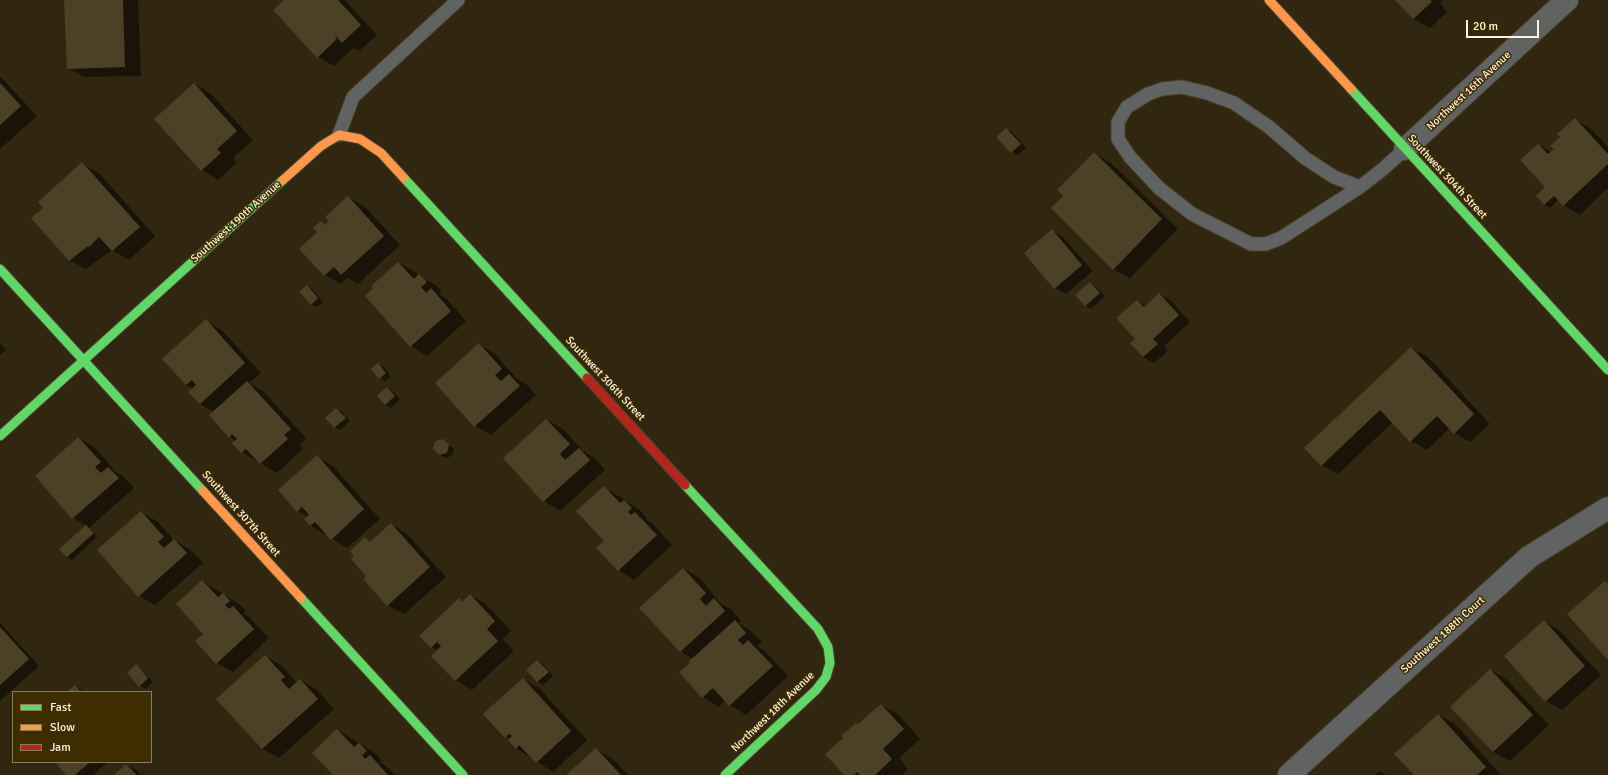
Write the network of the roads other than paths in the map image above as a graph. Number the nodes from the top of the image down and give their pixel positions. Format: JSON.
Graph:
{"nodes":[{"id":1,"x":458,"y":0,"type":"edge"},
{"id":2,"x":1269,"y":0,"type":"edge"},
{"id":3,"x":1568,"y":0,"type":"edge"},
{"id":4,"x":339,"y":135,"type":"junction"},
{"id":5,"x":1405,"y":149,"type":"junction"},
{"id":6,"x":1360,"y":187,"type":"junction"},
{"id":7,"x":0,"y":269,"type":"edge"},
{"id":8,"x":84,"y":360,"type":"junction"},
{"id":9,"x":1608,"y":370,"type":"edge"},
{"id":10,"x":0,"y":436,"type":"edge"},
{"id":11,"x":1608,"y":508,"type":"edge"},
{"id":12,"x":830,"y":663,"type":"joint"},
{"id":13,"x":463,"y":775,"type":"edge"},
{"id":14,"x":725,"y":775,"type":"edge"},
{"id":15,"x":1289,"y":775,"type":"edge"}],
"edges":[{"from":1,"to":4,"type":"lane"},
{"from":2,"to":5,"type":"street","name":"Southwest 304th Street"},
{"from":3,"to":5,"type":"street","name":"Northwest 16th Avenue"},
{"from":4,"to":8,"type":"street","name":"Southwest 190th Avenue"},
{"from":4,"to":12,"type":"street","name":"Southwest 306th Street"},
{"from":5,"to":6,"type":"lane"},
{"from":5,"to":9,"type":"street","name":"Southwest 304th Street"},
{"from":6,"to":6,"type":"lane"},
{"from":7,"to":8,"type":"street","name":"Southwest 307th Street"},
{"from":8,"to":10,"type":"street","name":"Southwest 190th Avenue"},
{"from":8,"to":13,"type":"street","name":"Southwest 307th Street"},
{"from":11,"to":15,"type":"street","name":"Southwest 188th Court"},
{"from":12,"to":14,"type":"street","name":"Northwest 18th Avenue"}]}
